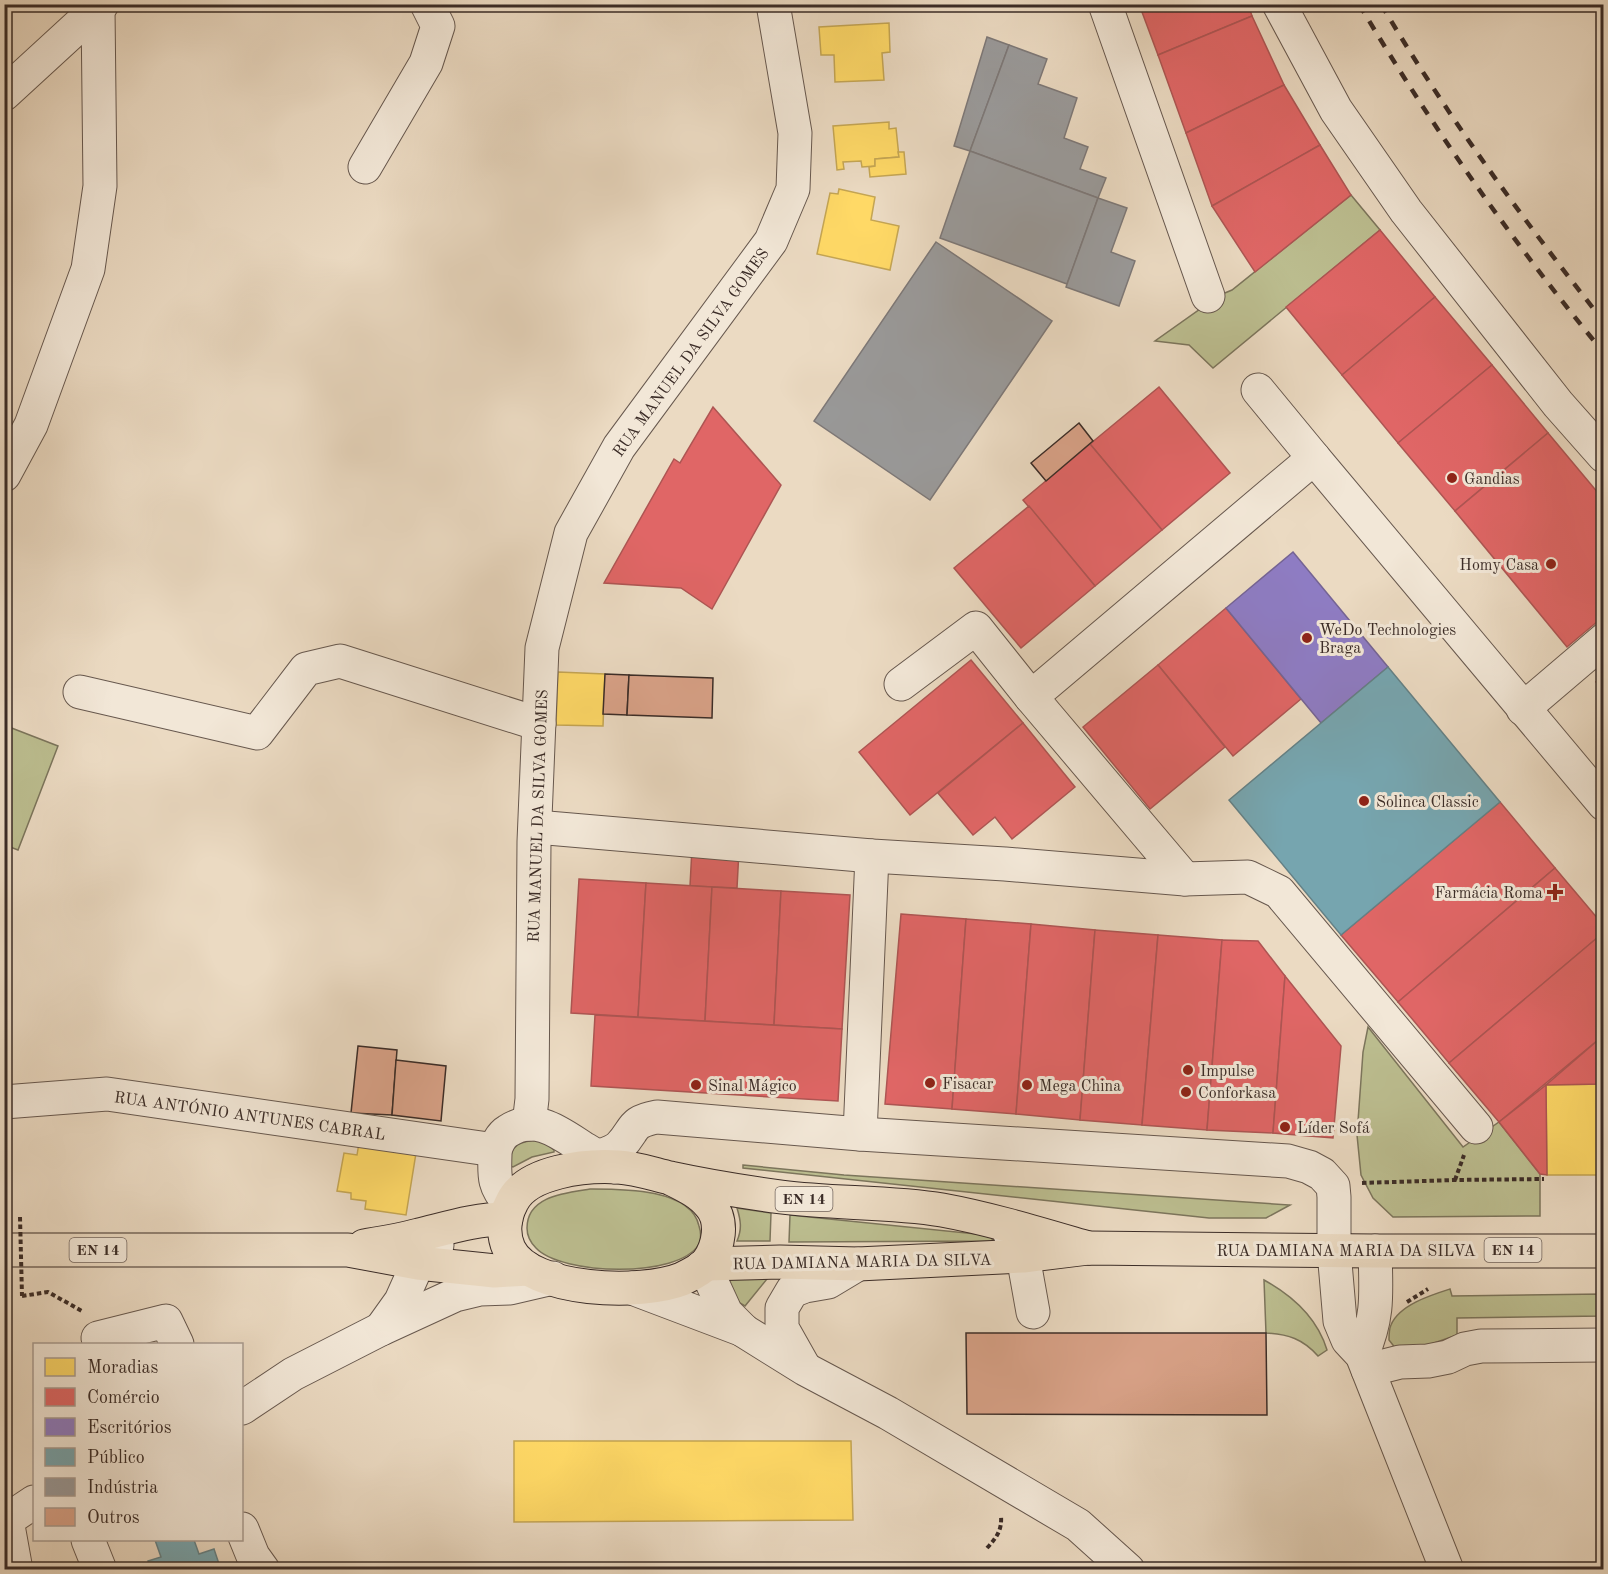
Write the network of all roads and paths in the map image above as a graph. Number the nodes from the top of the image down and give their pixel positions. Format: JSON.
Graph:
{"nodes":[{"id":1,"x":427,"y":4,"type":"edge"},
{"id":2,"x":773,"y":4,"type":"edge"},
{"id":3,"x":1106,"y":4,"type":"edge"},
{"id":4,"x":1279,"y":4,"type":"edge"},
{"id":5,"x":100,"y":7,"type":"edge"},
{"id":6,"x":4,"y":94,"type":"edge"},
{"id":7,"x":365,"y":167,"type":"dead end"},
{"id":8,"x":1208,"y":296,"type":"dead end"},
{"id":9,"x":1258,"y":390,"type":"dead end"},
{"id":10,"x":1604,"y":456,"type":"edge"},
{"id":11,"x":1314,"y":458,"type":"junction"},
{"id":12,"x":4,"y":475,"type":"edge"},
{"id":13,"x":1604,"y":640,"type":"edge"},
{"id":14,"x":901,"y":684,"type":"dead end"},
{"id":15,"x":80,"y":692,"type":"dead end"},
{"id":16,"x":1031,"y":697,"type":"junction"},
{"id":17,"x":1523,"y":709,"type":"junction"},
{"id":18,"x":539,"y":724,"type":"junction"},
{"id":19,"x":1604,"y":804,"type":"edge"},
{"id":20,"x":536,"y":827,"type":"junction"},
{"id":21,"x":872,"y":856,"type":"junction"},
{"id":22,"x":1185,"y":879,"type":"junction"},
{"id":23,"x":4,"y":1102,"type":"edge"},
{"id":24,"x":529,"y":1124,"type":"junction"},
{"id":25,"x":1476,"y":1127,"type":"dead end"},
{"id":26,"x":860,"y":1134,"type":"junction"},
{"id":27,"x":606,"y":1162,"type":"junction"},
{"id":28,"x":670,"y":1178,"type":"junction"},
{"id":29,"x":1544,"y":1179,"type":"dead end"},
{"id":30,"x":1361,"y":1183,"type":"dead end"},
{"id":31,"x":501,"y":1188,"type":"junction"},
{"id":32,"x":20,"y":1217,"type":"dead end"},
{"id":33,"x":468,"y":1222,"type":"junction"},
{"id":34,"x":1004,"y":1223,"type":"junction"},
{"id":35,"x":1088,"y":1248,"type":"junction"},
{"id":36,"x":4,"y":1250,"type":"edge"},
{"id":37,"x":348,"y":1250,"type":"junction"},
{"id":38,"x":1334,"y":1251,"type":"junction"},
{"id":39,"x":1375,"y":1251,"type":"junction"},
{"id":40,"x":1604,"y":1251,"type":"edge"},
{"id":41,"x":1023,"y":1256,"type":"junction"},
{"id":42,"x":418,"y":1263,"type":"junction"},
{"id":43,"x":858,"y":1264,"type":"junction"},
{"id":44,"x":704,"y":1266,"type":"junction"},
{"id":45,"x":540,"y":1274,"type":"junction"},
{"id":46,"x":632,"y":1288,"type":"junction"},
{"id":47,"x":83,"y":1312,"type":"dead end"},
{"id":48,"x":1033,"y":1312,"type":"dead end"},
{"id":49,"x":381,"y":1329,"type":"junction"},
{"id":50,"x":744,"y":1331,"type":"junction"},
{"id":51,"x":100,"y":1343,"type":"edge"},
{"id":52,"x":177,"y":1343,"type":"edge"},
{"id":53,"x":1604,"y":1345,"type":"edge"},
{"id":54,"x":1365,"y":1362,"type":"junction"},
{"id":55,"x":805,"y":1369,"type":"junction"},
{"id":56,"x":243,"y":1407,"type":"edge"},
{"id":57,"x":33,"y":1503,"type":"edge"},
{"id":58,"x":1001,"y":1512,"type":"dead end"},
{"id":59,"x":6,"y":1521,"type":"edge"},
{"id":60,"x":243,"y":1531,"type":"edge"},
{"id":61,"x":89,"y":1541,"type":"edge"},
{"id":62,"x":987,"y":1548,"type":"dead end"},
{"id":63,"x":16,"y":1569,"type":"edge"},
{"id":64,"x":100,"y":1569,"type":"edge"},
{"id":65,"x":263,"y":1569,"type":"edge"},
{"id":66,"x":1128,"y":1569,"type":"edge"},
{"id":67,"x":1447,"y":1569,"type":"edge"}],
"edges":[{"from":1,"to":7,"type":"street"},
{"from":2,"to":18,"type":"street","name":"RUA MANUEL DA SILVA GOMES"},
{"from":3,"to":8,"type":"street"},
{"from":4,"to":10,"type":"street"},
{"from":5,"to":6,"type":"street"},
{"from":5,"to":12,"type":"street"},
{"from":9,"to":11,"type":"street"},
{"from":11,"to":16,"type":"street"},
{"from":11,"to":17,"type":"street"},
{"from":13,"to":17,"type":"street"},
{"from":14,"to":16,"type":"street"},
{"from":15,"to":18,"type":"street"},
{"from":16,"to":22,"type":"street"},
{"from":17,"to":19,"type":"street"},
{"from":18,"to":20,"type":"street","name":"RUA MANUEL DA SILVA GOMES"},
{"from":20,"to":21,"type":"street"},
{"from":20,"to":24,"type":"street","name":"RUA MANUEL DA SILVA GOMES"},
{"from":21,"to":22,"type":"street"},
{"from":21,"to":26,"type":"street"},
{"from":22,"to":25,"type":"street"},
{"from":23,"to":31,"type":"street","name":"RUA ANTÓNIO ANTUNES CABRAL"},
{"from":24,"to":27,"type":"street"},
{"from":24,"to":31,"type":"street"},
{"from":26,"to":27,"type":"street"},
{"from":26,"to":38,"type":"street"},
{"from":27,"to":28,"type":"main road","name":"RUA DAMIANA MARIA DA SILVA","number":"EN 14"},
{"from":27,"to":31,"type":"main road","name":"RUA DAMIANA MARIA DA SILVA","number":"EN 14"},
{"from":28,"to":34,"type":"main road","name":"RUA DAMIANA MARIA DA SILVA","number":"EN 14"},
{"from":28,"to":44,"type":"main road","name":"RUA DAMIANA MARIA DA SILVA","number":"EN 14"},
{"from":29,"to":30,"type":"path"},
{"from":31,"to":33,"type":"main road","name":"RUA DAMIANA MARIA DA SILVA","number":"EN 14"},
{"from":31,"to":45,"type":"main road"},
{"from":32,"to":47,"type":"path","bridge":true},
{"from":33,"to":37,"type":"main road","name":"RUA DAMIANA MARIA DA SILVA","number":"EN 14"},
{"from":33,"to":42,"type":"street"},
{"from":34,"to":35,"type":"main road","name":"RUA DAMIANA MARIA DA SILVA","number":"EN 14"},
{"from":34,"to":41,"type":"street"},
{"from":35,"to":38,"type":"main road","name":"RUA DAMIANA MARIA DA SILVA","number":"EN 14"},
{"from":35,"to":41,"type":"main road","name":"RUA DAMIANA MARIA DA SILVA","number":"EN 14"},
{"from":36,"to":37,"type":"main road","name":"RUA DAMIANA MARIA DA SILVA","number":"EN 14"},
{"from":37,"to":42,"type":"main road","name":"RUA DAMIANA MARIA DA SILVA","number":"EN 14"},
{"from":38,"to":39,"type":"main road","name":"RUA DAMIANA MARIA DA SILVA","number":"EN 14"},
{"from":38,"to":54,"type":"street"},
{"from":39,"to":40,"type":"main road","name":"RUA DAMIANA MARIA DA SILVA","number":"EN 14"},
{"from":39,"to":54,"type":"street"},
{"from":41,"to":43,"type":"main road","name":"RUA DAMIANA MARIA DA SILVA","number":"EN 14"},
{"from":41,"to":48,"type":"street"},
{"from":42,"to":45,"type":"main road","name":"RUA DAMIANA MARIA DA SILVA","number":"EN 14"},
{"from":42,"to":49,"type":"street"},
{"from":43,"to":44,"type":"main road","name":"RUA DAMIANA MARIA DA SILVA","number":"EN 14"},
{"from":43,"to":55,"type":"street"},
{"from":44,"to":46,"type":"main road","name":"RUA DAMIANA MARIA DA SILVA","number":"EN 14"},
{"from":44,"to":50,"type":"street"},
{"from":45,"to":46,"type":"main road","name":"RUA DAMIANA MARIA DA SILVA","number":"EN 14"},
{"from":45,"to":49,"type":"street"},
{"from":46,"to":50,"type":"street"},
{"from":49,"to":56,"type":"street"},
{"from":50,"to":55,"type":"street"},
{"from":51,"to":52,"type":"street"},
{"from":53,"to":54,"type":"street"},
{"from":54,"to":67,"type":"street"},
{"from":55,"to":66,"type":"street"},
{"from":57,"to":59,"type":"street"},
{"from":58,"to":62,"type":"path"},
{"from":59,"to":63,"type":"street"},
{"from":60,"to":65,"type":"street"},
{"from":61,"to":64,"type":"street"}]}
